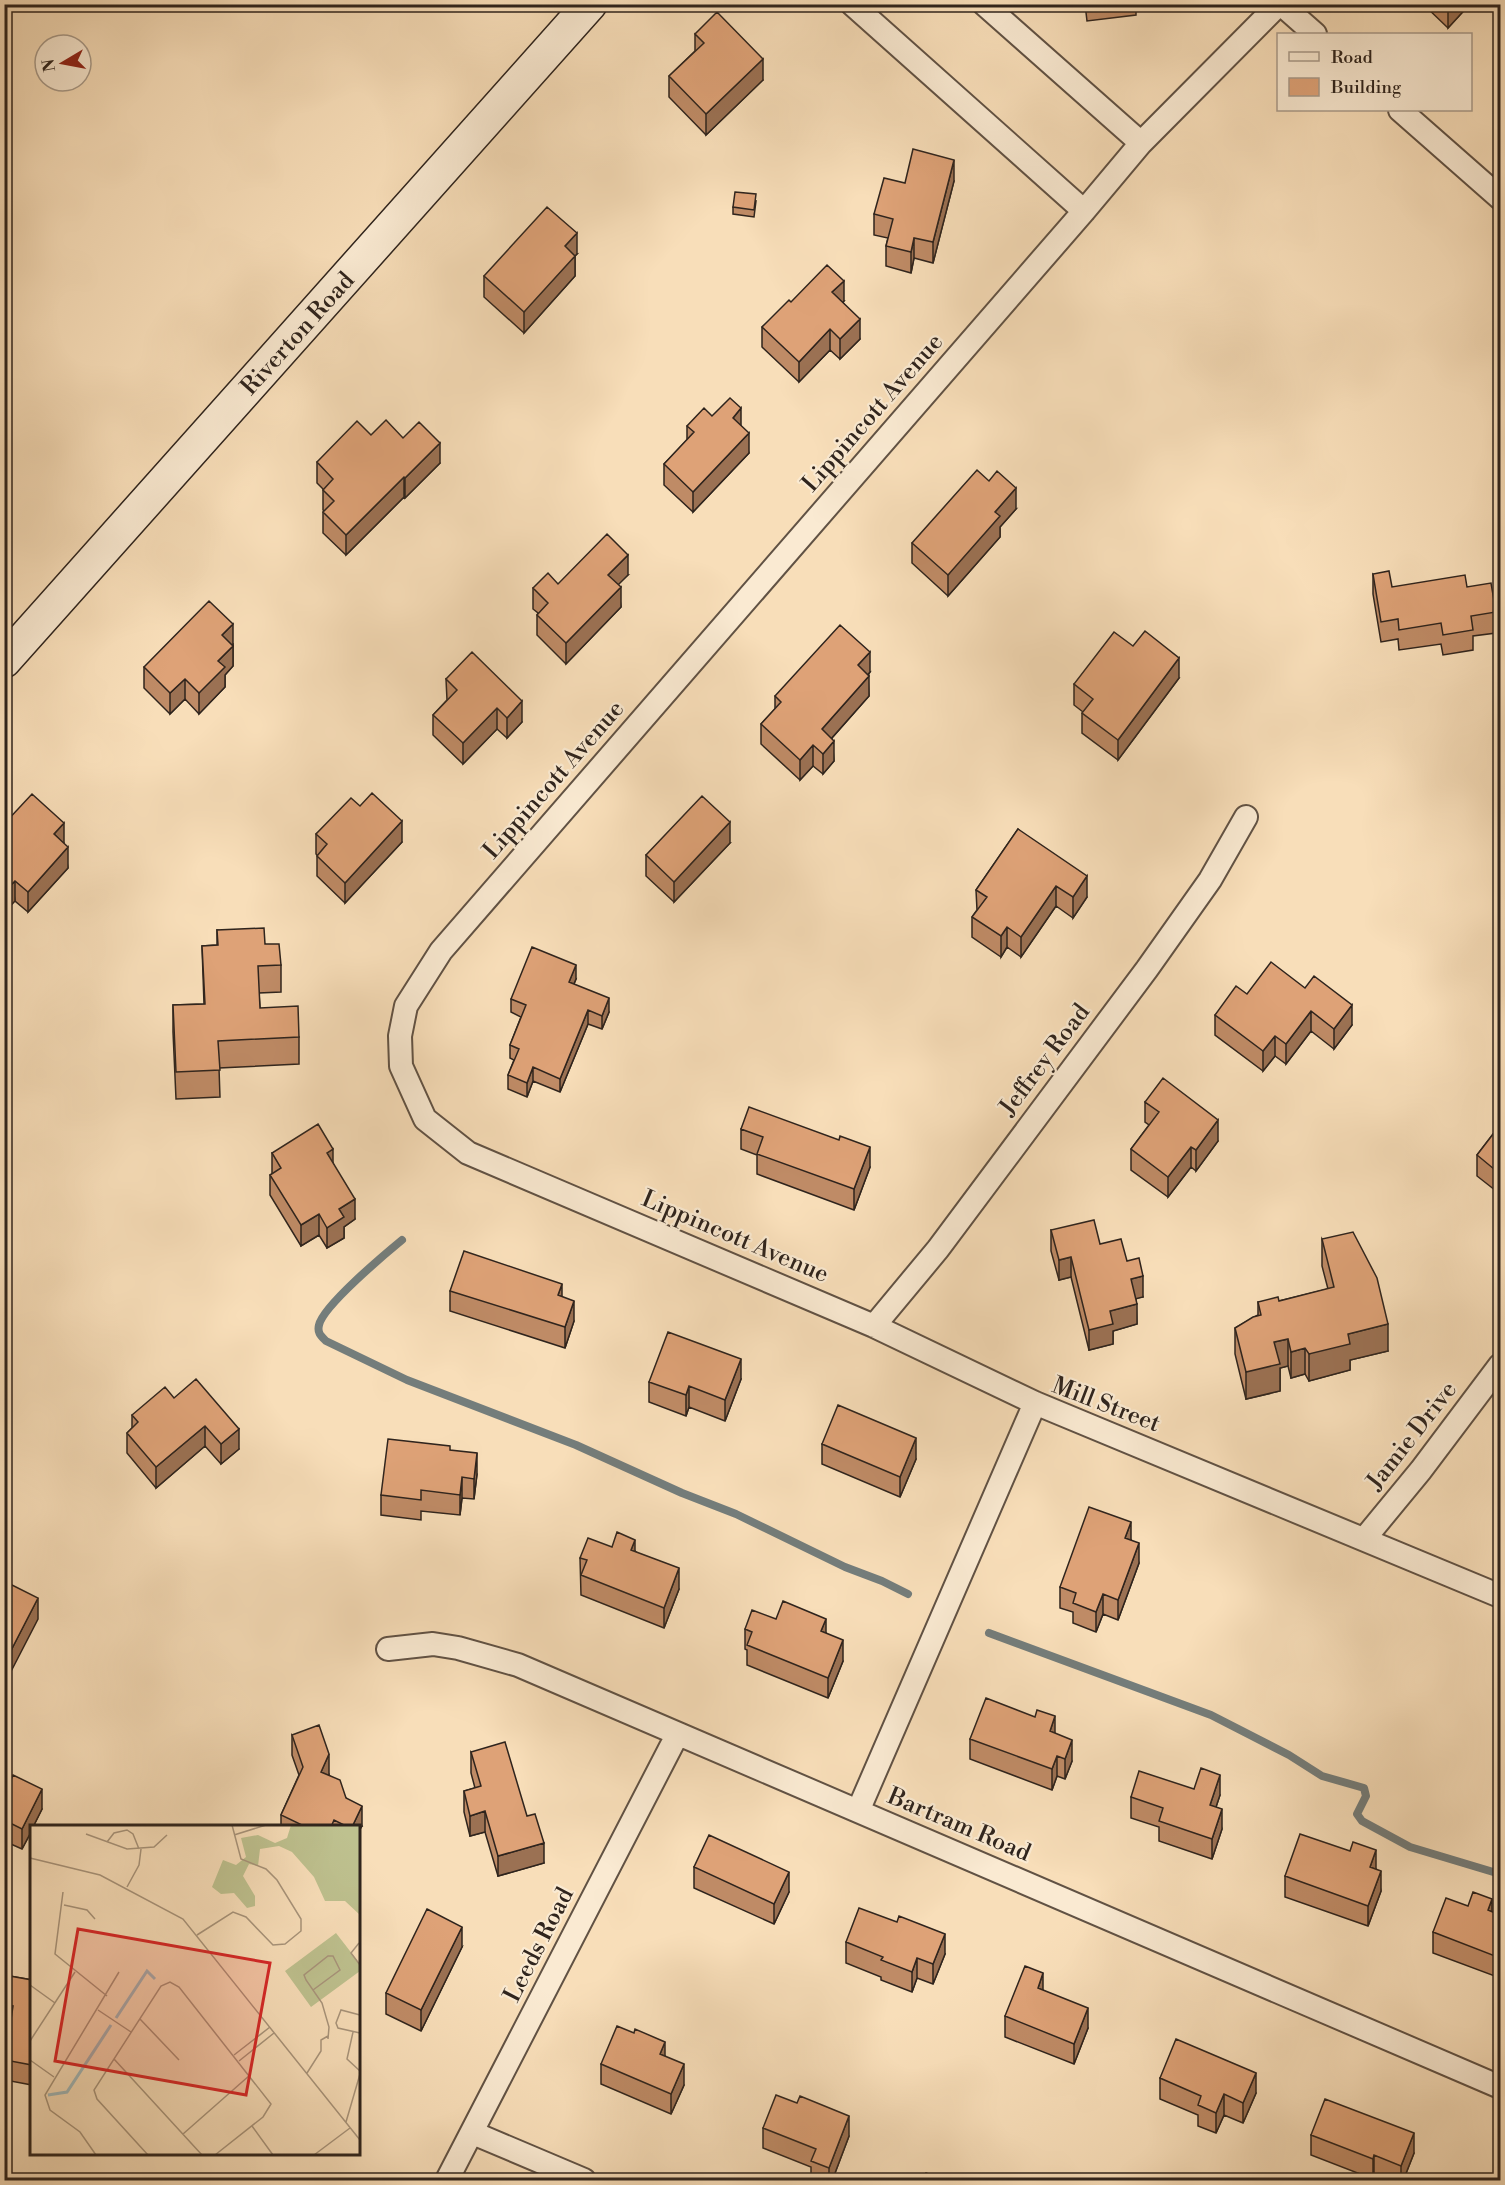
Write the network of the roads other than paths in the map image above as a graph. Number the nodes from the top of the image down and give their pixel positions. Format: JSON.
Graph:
{"nodes":[{"id":1,"x":590,"y":4,"type":"edge"},
{"id":2,"x":852,"y":4,"type":"edge"},
{"id":3,"x":984,"y":4,"type":"edge"},
{"id":4,"x":1280,"y":4,"type":"edge"},
{"id":5,"x":1314,"y":33,"type":"edge"},
{"id":6,"x":1401,"y":111,"type":"edge"},
{"id":7,"x":1141,"y":143,"type":"junction"},
{"id":8,"x":1500,"y":198,"type":"edge"},
{"id":9,"x":1084,"y":211,"type":"junction"},
{"id":10,"x":4,"y":662,"type":"edge"},
{"id":11,"x":1246,"y":816,"type":"dead end"},
{"id":12,"x":874,"y":1326,"type":"junction"},
{"id":13,"x":1500,"y":1365,"type":"edge"},
{"id":14,"x":1035,"y":1403,"type":"junction"},
{"id":15,"x":1365,"y":1538,"type":"junction"},
{"id":16,"x":1500,"y":1596,"type":"edge"},
{"id":17,"x":388,"y":1649,"type":"dead end"},
{"id":18,"x":677,"y":1735,"type":"junction"},
{"id":19,"x":858,"y":1811,"type":"junction"},
{"id":20,"x":1500,"y":2087,"type":"edge"},
{"id":21,"x":473,"y":2133,"type":"junction"},
{"id":22,"x":447,"y":2181,"type":"edge"},
{"id":23,"x":584,"y":2181,"type":"edge"}],
"edges":[{"from":1,"to":10,"type":"main road","name":"Riverton Road"},
{"from":2,"to":9,"type":"street"},
{"from":3,"to":7,"type":"street"},
{"from":4,"to":5,"type":"street"},
{"from":4,"to":7,"type":"street","name":"Lippincott Avenue"},
{"from":6,"to":8,"type":"street"},
{"from":7,"to":9,"type":"street","name":"Lippincott Avenue"},
{"from":9,"to":12,"type":"street","name":"Lippincott Avenue"},
{"from":11,"to":12,"type":"street","name":"Jeffrey Road"},
{"from":12,"to":14,"type":"street","name":"Lippincott Avenue"},
{"from":13,"to":15,"type":"street","name":"Jamie Drive"},
{"from":14,"to":15,"type":"street","name":"Mill Street"},
{"from":14,"to":19,"type":"street","name":"Mill Street"},
{"from":15,"to":16,"type":"street","name":"Mill Street"},
{"from":17,"to":18,"type":"street","name":"Bartram Road"},
{"from":18,"to":19,"type":"street","name":"Bartram Road"},
{"from":18,"to":21,"type":"street","name":"Leeds Road"},
{"from":19,"to":20,"type":"street","name":"Bartram Road"},
{"from":21,"to":22,"type":"street","name":"Leeds Road"},
{"from":21,"to":23,"type":"street"}]}
